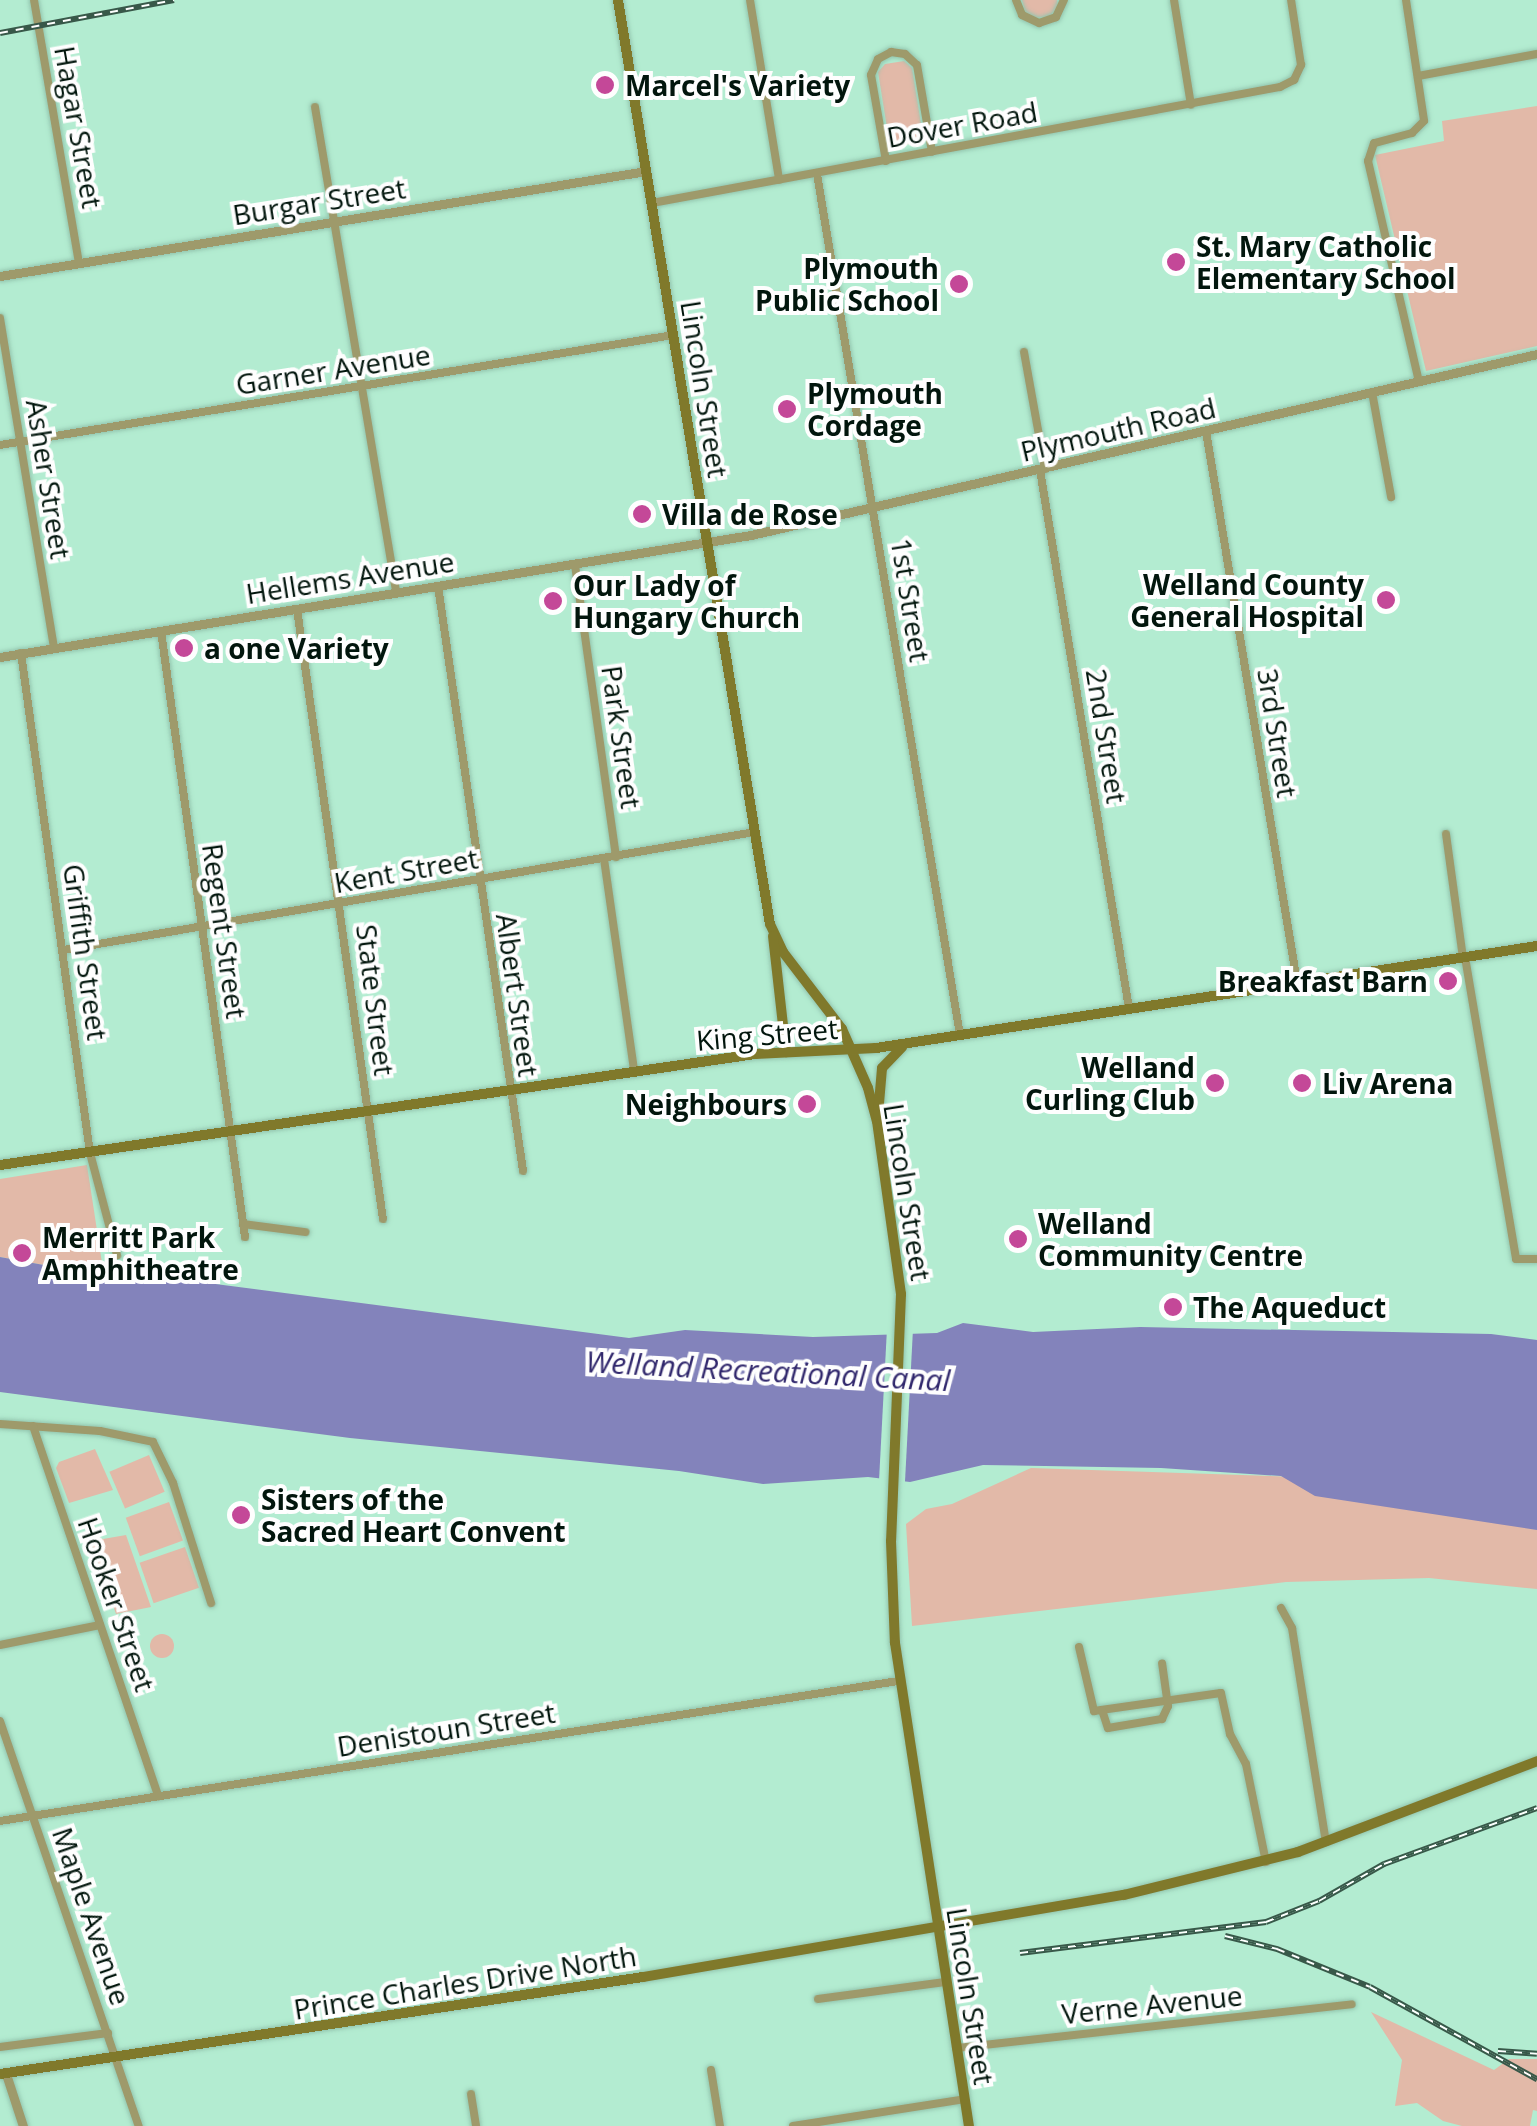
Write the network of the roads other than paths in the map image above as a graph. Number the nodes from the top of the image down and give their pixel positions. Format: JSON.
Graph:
{"nodes":[{"id":1,"x":34,"y":0,"type":"edge"},
{"id":2,"x":618,"y":0,"type":"edge"},
{"id":3,"x":750,"y":0,"type":"edge"},
{"id":4,"x":1016,"y":0,"type":"edge"},
{"id":5,"x":1064,"y":0,"type":"edge"},
{"id":6,"x":1174,"y":0,"type":"edge"},
{"id":7,"x":1291,"y":0,"type":"edge"},
{"id":8,"x":1406,"y":0,"type":"edge"},
{"id":9,"x":1537,"y":54,"type":"edge"},
{"id":10,"x":1418,"y":76,"type":"junction"},
{"id":11,"x":1191,"y":105,"type":"junction"},
{"id":12,"x":315,"y":106,"type":"dead end"},
{"id":13,"x":932,"y":152,"type":"junction"},
{"id":14,"x":886,"y":161,"type":"junction"},
{"id":15,"x":646,"y":171,"type":"junction"},
{"id":16,"x":817,"y":174,"type":"junction"},
{"id":17,"x":779,"y":180,"type":"junction"},
{"id":18,"x":652,"y":203,"type":"junction"},
{"id":19,"x":334,"y":222,"type":"junction"},
{"id":20,"x":79,"y":262,"type":"junction"},
{"id":21,"x":0,"y":276,"type":"edge"},
{"id":22,"x":0,"y":318,"type":"edge"},
{"id":23,"x":674,"y":335,"type":"junction"},
{"id":24,"x":1024,"y":352,"type":"dead end"},
{"id":25,"x":1537,"y":354,"type":"edge"},
{"id":26,"x":1420,"y":382,"type":"junction"},
{"id":27,"x":363,"y":387,"type":"junction"},
{"id":28,"x":1372,"y":392,"type":"junction"},
{"id":29,"x":1206,"y":432,"type":"junction"},
{"id":30,"x":20,"y":442,"type":"junction"},
{"id":31,"x":0,"y":445,"type":"edge"},
{"id":32,"x":1043,"y":470,"type":"junction"},
{"id":33,"x":1391,"y":497,"type":"dead end"},
{"id":34,"x":873,"y":508,"type":"junction"},
{"id":35,"x":708,"y":542,"type":"junction"},
{"id":36,"x":574,"y":565,"type":"junction"},
{"id":37,"x":438,"y":586,"type":"junction"},
{"id":38,"x":396,"y":593,"type":"junction"},
{"id":39,"x":297,"y":609,"type":"junction"},
{"id":40,"x":161,"y":631,"type":"junction"},
{"id":41,"x":54,"y":648,"type":"junction"},
{"id":42,"x":21,"y":653,"type":"junction"},
{"id":43,"x":0,"y":656,"type":"edge"},
{"id":44,"x":755,"y":832,"type":"junction"},
{"id":45,"x":1446,"y":834,"type":"dead end"},
{"id":46,"x":616,"y":857,"type":"junction"},
{"id":47,"x":604,"y":859,"type":"junction"},
{"id":48,"x":480,"y":880,"type":"junction"},
{"id":49,"x":342,"y":903,"type":"junction"},
{"id":50,"x":202,"y":927,"type":"junction"},
{"id":51,"x":773,"y":936,"type":"junction"},
{"id":52,"x":1537,"y":946,"type":"edge"},
{"id":53,"x":64,"y":950,"type":"junction"},
{"id":54,"x":1464,"y":958,"type":"junction"},
{"id":55,"x":1297,"y":982,"type":"junction"},
{"id":56,"x":1129,"y":1008,"type":"junction"},
{"id":57,"x":960,"y":1035,"type":"junction"},
{"id":58,"x":907,"y":1044,"type":"junction"},
{"id":59,"x":852,"y":1050,"type":"junction"},
{"id":60,"x":786,"y":1052,"type":"junction"},
{"id":61,"x":634,"y":1070,"type":"junction"},
{"id":62,"x":508,"y":1088,"type":"junction"},
{"id":63,"x":368,"y":1109,"type":"junction"},
{"id":64,"x":877,"y":1121,"type":"junction"},
{"id":65,"x":228,"y":1130,"type":"junction"},
{"id":66,"x":90,"y":1153,"type":"junction"},
{"id":67,"x":0,"y":1165,"type":"edge"},
{"id":68,"x":523,"y":1172,"type":"dead end"},
{"id":69,"x":384,"y":1219,"type":"dead end"},
{"id":70,"x":243,"y":1224,"type":"junction"},
{"id":71,"x":304,"y":1232,"type":"dead end"},
{"id":72,"x":245,"y":1237,"type":"dead end"},
{"id":73,"x":116,"y":1255,"type":"dead end"},
{"id":74,"x":1537,"y":1259,"type":"edge"},
{"id":75,"x":0,"y":1424,"type":"edge"},
{"id":76,"x":34,"y":1426,"type":"junction"},
{"id":77,"x":211,"y":1602,"type":"dead end"},
{"id":78,"x":1281,"y":1608,"type":"dead end"},
{"id":79,"x":100,"y":1625,"type":"junction"},
{"id":80,"x":0,"y":1645,"type":"edge"},
{"id":81,"x":1079,"y":1647,"type":"dead end"},
{"id":82,"x":1162,"y":1663,"type":"dead end"},
{"id":83,"x":898,"y":1681,"type":"junction"},
{"id":84,"x":1168,"y":1699,"type":"junction"},
{"id":85,"x":1102,"y":1710,"type":"junction"},
{"id":86,"x":0,"y":1721,"type":"edge"},
{"id":87,"x":1537,"y":1762,"type":"edge"},
{"id":88,"x":158,"y":1796,"type":"junction"},
{"id":89,"x":34,"y":1815,"type":"junction"},
{"id":90,"x":0,"y":1820,"type":"edge"},
{"id":91,"x":1326,"y":1842,"type":"junction"},
{"id":92,"x":1266,"y":1862,"type":"junction"},
{"id":93,"x":936,"y":1928,"type":"junction"},
{"id":94,"x":945,"y":1982,"type":"junction"},
{"id":95,"x":818,"y":1999,"type":"dead end"},
{"id":96,"x":1352,"y":2004,"type":"dead end"},
{"id":97,"x":108,"y":2032,"type":"junction"},
{"id":98,"x":0,"y":2047,"type":"edge"},
{"id":99,"x":956,"y":2048,"type":"junction"},
{"id":100,"x":117,"y":2059,"type":"junction"},
{"id":101,"x":711,"y":2070,"type":"dead end"},
{"id":102,"x":3,"y":2074,"type":"edge"},
{"id":103,"x":471,"y":2094,"type":"dead end"},
{"id":104,"x":965,"y":2099,"type":"junction"},
{"id":105,"x":23,"y":2126,"type":"edge"},
{"id":106,"x":139,"y":2126,"type":"edge"},
{"id":107,"x":476,"y":2126,"type":"edge"},
{"id":108,"x":720,"y":2126,"type":"edge"},
{"id":109,"x":793,"y":2126,"type":"edge"},
{"id":110,"x":970,"y":2126,"type":"edge"}],
"edges":[{"from":1,"to":20,"type":"street","name":"Hagar Street"},
{"from":2,"to":15,"type":"main road","name":"Lincoln Street"},
{"from":3,"to":17,"type":"street"},
{"from":4,"to":5,"type":"street"},
{"from":6,"to":11,"type":"street"},
{"from":7,"to":11,"type":"street","name":"Dover Road"},
{"from":8,"to":10,"type":"street"},
{"from":9,"to":10,"type":"street"},
{"from":10,"to":26,"type":"street"},
{"from":11,"to":13,"type":"street","name":"Dover Road"},
{"from":12,"to":19,"type":"street"},
{"from":13,"to":14,"type":"street","name":"Dover Road"},
{"from":13,"to":14,"type":"street"},
{"from":14,"to":16,"type":"street","name":"Dover Road"},
{"from":15,"to":18,"type":"main road","name":"Lincoln Street"},
{"from":15,"to":19,"type":"street","name":"Burgar Street"},
{"from":16,"to":17,"type":"street","name":"Dover Road"},
{"from":16,"to":34,"type":"street","name":"1st Street"},
{"from":17,"to":18,"type":"street","name":"Dover Road"},
{"from":18,"to":23,"type":"main road","name":"Lincoln Street"},
{"from":19,"to":20,"type":"street","name":"Burgar Street"},
{"from":19,"to":27,"type":"street"},
{"from":20,"to":21,"type":"street","name":"Burgar Street"},
{"from":22,"to":30,"type":"street","name":"Asher Street"},
{"from":23,"to":27,"type":"street","name":"Garner Avenue"},
{"from":23,"to":35,"type":"main road","name":"Lincoln Street"},
{"from":24,"to":32,"type":"street","name":"2nd Street"},
{"from":25,"to":26,"type":"street","name":"Plymouth Road"},
{"from":26,"to":28,"type":"street","name":"Plymouth Road"},
{"from":27,"to":30,"type":"street","name":"Garner Avenue"},
{"from":27,"to":38,"type":"street"},
{"from":28,"to":29,"type":"street","name":"Plymouth Road"},
{"from":28,"to":33,"type":"street"},
{"from":29,"to":32,"type":"street","name":"Plymouth Road"},
{"from":29,"to":55,"type":"street","name":"3rd Street"},
{"from":30,"to":31,"type":"street","name":"Garner Avenue"},
{"from":30,"to":41,"type":"street","name":"Asher Street"},
{"from":32,"to":34,"type":"street","name":"Plymouth Road"},
{"from":32,"to":56,"type":"street","name":"2nd Street"},
{"from":34,"to":35,"type":"street","name":"Plymouth Road"},
{"from":34,"to":57,"type":"street","name":"1st Street"},
{"from":35,"to":36,"type":"street","name":"Hellems Avenue"},
{"from":35,"to":44,"type":"main road","name":"Lincoln Street"},
{"from":36,"to":37,"type":"street","name":"Hellems Avenue"},
{"from":36,"to":46,"type":"street","name":"Park Street"},
{"from":37,"to":38,"type":"street","name":"Hellems Avenue"},
{"from":37,"to":48,"type":"street","name":"Albert Street"},
{"from":38,"to":39,"type":"street","name":"Hellems Avenue"},
{"from":39,"to":40,"type":"street","name":"Hellems Avenue"},
{"from":39,"to":49,"type":"street","name":"State Street"},
{"from":40,"to":41,"type":"street","name":"Hellems Avenue"},
{"from":40,"to":50,"type":"street","name":"Regent Street"},
{"from":41,"to":42,"type":"street","name":"Hellems Avenue"},
{"from":42,"to":43,"type":"street","name":"Hellems Avenue"},
{"from":42,"to":53,"type":"street","name":"Griffith Street"},
{"from":44,"to":46,"type":"street","name":"Kent Street"},
{"from":44,"to":51,"type":"main road","name":"Lincoln Street"},
{"from":45,"to":54,"type":"street"},
{"from":46,"to":47,"type":"street","name":"Kent Street"},
{"from":47,"to":48,"type":"street","name":"Kent Street"},
{"from":47,"to":61,"type":"street"},
{"from":48,"to":49,"type":"street","name":"Kent Street"},
{"from":48,"to":62,"type":"street","name":"Albert Street"},
{"from":49,"to":50,"type":"street","name":"Kent Street"},
{"from":49,"to":63,"type":"street","name":"State Street"},
{"from":50,"to":53,"type":"street","name":"Kent Street"},
{"from":50,"to":65,"type":"street","name":"Regent Street"},
{"from":51,"to":59,"type":"main road","name":"Lincoln Street"},
{"from":51,"to":60,"type":"main road"},
{"from":52,"to":54,"type":"main road","name":"King Street"},
{"from":53,"to":66,"type":"street","name":"Griffith Street"},
{"from":54,"to":55,"type":"main road","name":"King Street"},
{"from":54,"to":74,"type":"street"},
{"from":55,"to":56,"type":"main road","name":"King Street"},
{"from":56,"to":57,"type":"main road","name":"King Street"},
{"from":57,"to":58,"type":"main road","name":"King Street"},
{"from":58,"to":59,"type":"main road","name":"King Street"},
{"from":58,"to":64,"type":"main road"},
{"from":59,"to":60,"type":"main road","name":"King Street"},
{"from":59,"to":64,"type":"main road","name":"Lincoln Street"},
{"from":60,"to":61,"type":"main road","name":"King Street"},
{"from":61,"to":62,"type":"main road","name":"King Street"},
{"from":62,"to":63,"type":"main road","name":"King Street"},
{"from":62,"to":68,"type":"street","name":"Albert Street"},
{"from":63,"to":65,"type":"main road","name":"King Street"},
{"from":63,"to":69,"type":"street","name":"State Street"},
{"from":64,"to":83,"type":"main road","name":"Lincoln Street"},
{"from":65,"to":66,"type":"main road","name":"King Street"},
{"from":65,"to":70,"type":"street","name":"Regent Street"},
{"from":66,"to":67,"type":"main road","name":"King Street"},
{"from":66,"to":73,"type":"street","name":"Griffith Street"},
{"from":70,"to":71,"type":"street"},
{"from":70,"to":72,"type":"street","name":"Regent Street"},
{"from":75,"to":76,"type":"street"},
{"from":76,"to":77,"type":"street"},
{"from":76,"to":79,"type":"street","name":"Hooker Street"},
{"from":78,"to":91,"type":"street"},
{"from":79,"to":80,"type":"street"},
{"from":79,"to":88,"type":"street","name":"Hooker Street"},
{"from":81,"to":85,"type":"street"},
{"from":82,"to":84,"type":"street"},
{"from":83,"to":88,"type":"street","name":"Denistoun Street"},
{"from":83,"to":93,"type":"main road","name":"Lincoln Street"},
{"from":84,"to":85,"type":"street"},
{"from":84,"to":85,"type":"street"},
{"from":84,"to":92,"type":"street"},
{"from":86,"to":89,"type":"street","name":"Maple Avenue"},
{"from":87,"to":91,"type":"main road","name":"Prince Charles Drive North"},
{"from":88,"to":89,"type":"street","name":"Denistoun Street"},
{"from":89,"to":90,"type":"street","name":"Denistoun Street"},
{"from":89,"to":97,"type":"street","name":"Maple Avenue"},
{"from":91,"to":92,"type":"main road","name":"Prince Charles Drive North"},
{"from":92,"to":93,"type":"main road","name":"Prince Charles Drive North"},
{"from":93,"to":94,"type":"main road","name":"Lincoln Street"},
{"from":93,"to":100,"type":"main road","name":"Prince Charles Drive North"},
{"from":94,"to":95,"type":"street"},
{"from":94,"to":99,"type":"main road","name":"Lincoln Street"},
{"from":96,"to":99,"type":"street","name":"Verne Avenue"},
{"from":97,"to":98,"type":"street"},
{"from":97,"to":100,"type":"street","name":"Maple Avenue"},
{"from":99,"to":104,"type":"main road","name":"Lincoln Street"},
{"from":100,"to":102,"type":"main road","name":"Prince Charles Drive North"},
{"from":100,"to":106,"type":"street","name":"Maple Avenue"},
{"from":101,"to":108,"type":"street"},
{"from":102,"to":105,"type":"street"},
{"from":103,"to":107,"type":"street"},
{"from":104,"to":109,"type":"street"},
{"from":104,"to":110,"type":"main road","name":"Lincoln Street"}]}
